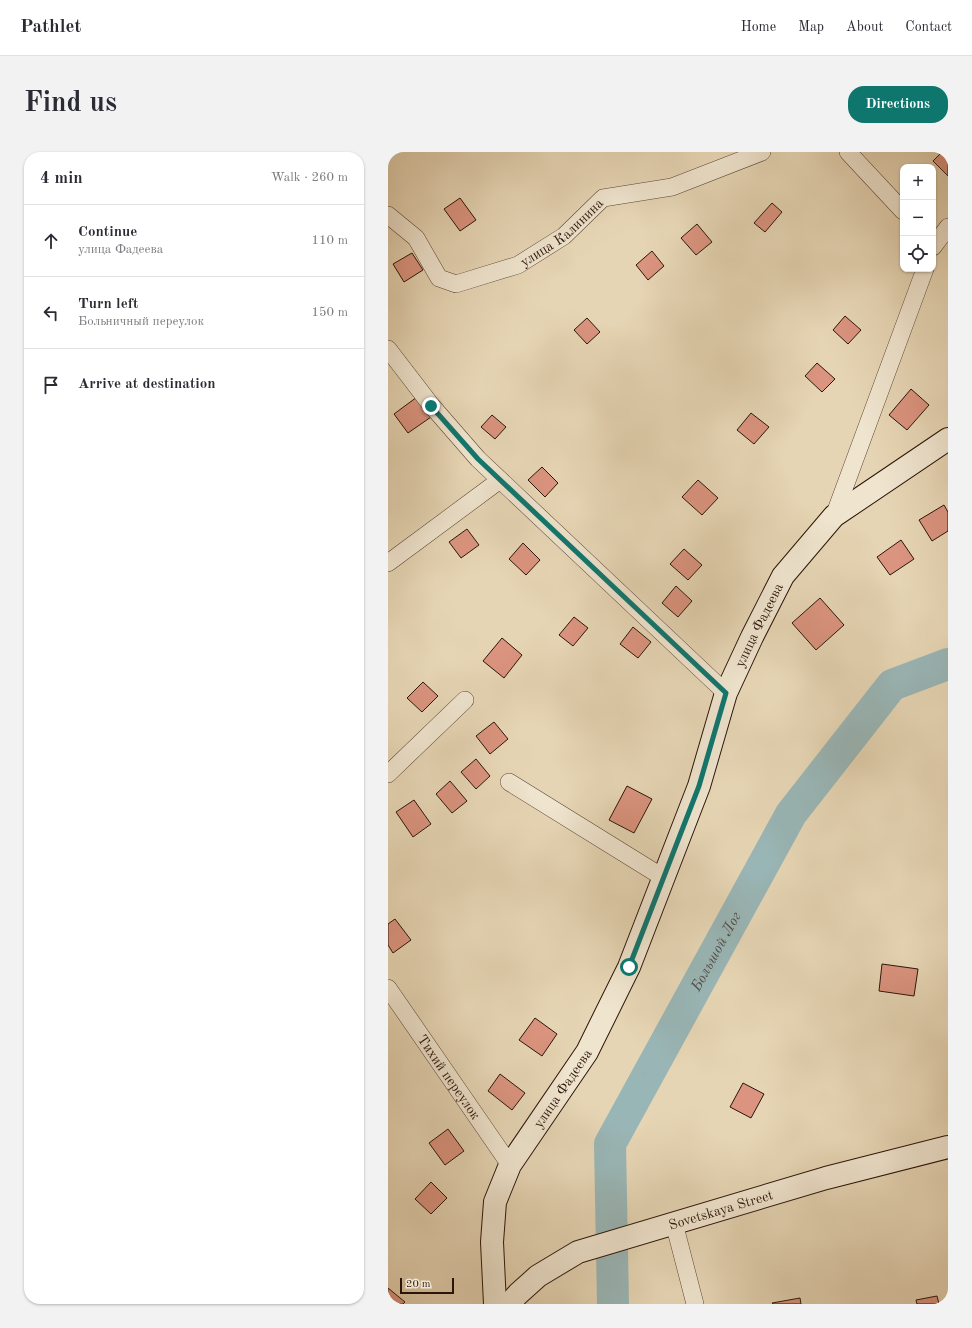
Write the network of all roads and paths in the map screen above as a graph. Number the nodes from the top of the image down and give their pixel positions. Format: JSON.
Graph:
{"nodes":[{"id":1,"x":762,"y":152,"type":"edge"},
{"id":2,"x":848,"y":152,"type":"edge"},
{"id":3,"x":900,"y":208,"type":"edge"},
{"id":4,"x":388,"y":214,"type":"edge"},
{"id":5,"x":948,"y":227,"type":"edge"},
{"id":6,"x":936,"y":241,"type":"edge"},
{"id":7,"x":924,"y":272,"type":"edge"},
{"id":8,"x":388,"y":349,"type":"edge"},
{"id":9,"x":948,"y":439,"type":"edge"},
{"id":10,"x":500,"y":480,"type":"junction"},
{"id":11,"x":834,"y":516,"type":"junction"},
{"id":12,"x":388,"y":563,"type":"edge"},
{"id":13,"x":726,"y":693,"type":"junction"},
{"id":14,"x":465,"y":700,"type":"dead end"},
{"id":15,"x":388,"y":774,"type":"edge"},
{"id":16,"x":509,"y":782,"type":"dead end"},
{"id":17,"x":664,"y":878,"type":"junction"},
{"id":18,"x":388,"y":988,"type":"edge"},
{"id":19,"x":948,"y":1147,"type":"edge"},
{"id":20,"x":510,"y":1165,"type":"junction"},
{"id":21,"x":674,"y":1223,"type":"junction"},
{"id":22,"x":495,"y":1304,"type":"edge"},
{"id":23,"x":509,"y":1304,"type":"edge"},
{"id":24,"x":695,"y":1304,"type":"edge"}],
"edges":[{"from":1,"to":4,"type":"street","name":"улица Калинина"},
{"from":2,"to":3,"type":"street"},
{"from":5,"to":6,"type":"street"},
{"from":7,"to":11,"type":"street"},
{"from":8,"to":10,"type":"street"},
{"from":9,"to":11,"type":"street","name":"улица Фадеева"},
{"from":10,"to":12,"type":"street"},
{"from":10,"to":13,"type":"street"},
{"from":11,"to":13,"type":"street","name":"улица Фадеева"},
{"from":13,"to":17,"type":"street","name":"улица Фадеева"},
{"from":14,"to":15,"type":"street"},
{"from":16,"to":17,"type":"street"},
{"from":17,"to":20,"type":"street","name":"улица Фадеева"},
{"from":18,"to":20,"type":"street","name":"Тихий переулок"},
{"from":19,"to":21,"type":"street","name":"Sovetskaya Street"},
{"from":20,"to":22,"type":"street","name":"улица Фадеева"},
{"from":21,"to":23,"type":"street","name":"Sovetskaya Street"},
{"from":21,"to":24,"type":"street"}]}
